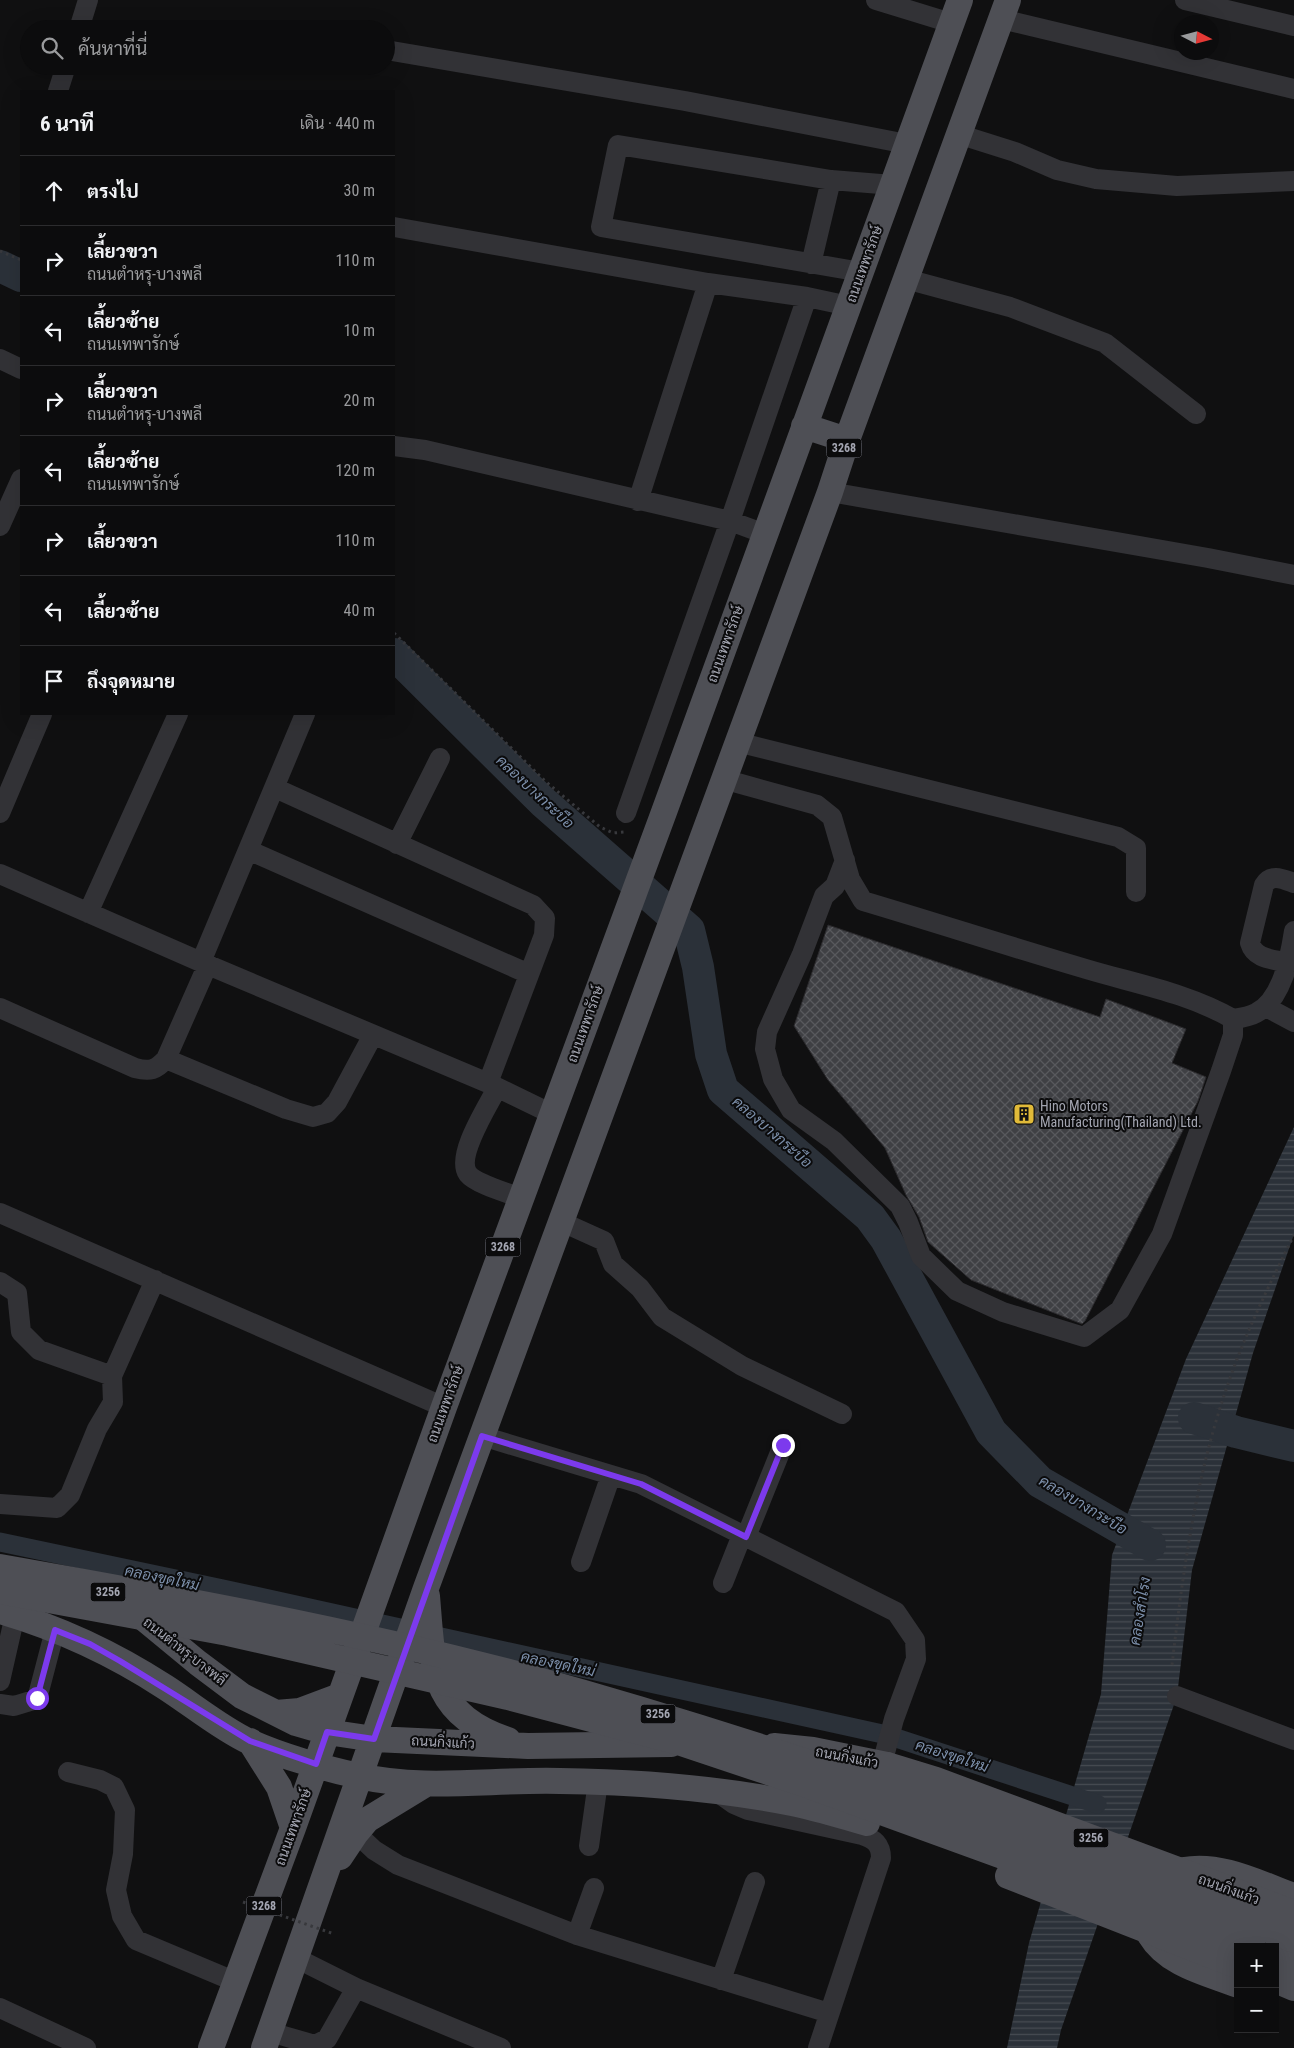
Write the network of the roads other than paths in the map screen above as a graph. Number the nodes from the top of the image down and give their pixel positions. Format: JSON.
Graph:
{"nodes":[{"id":1,"x":88,"y":0,"type":"edge"},
{"id":2,"x":876,"y":0,"type":"edge"},
{"id":3,"x":1186,"y":0,"type":"edge"},
{"id":4,"x":1004,"y":10,"type":"edge"},
{"id":5,"x":956,"y":12,"type":"edge"},
{"id":6,"x":82,"y":20,"type":"edge"},
{"id":7,"x":1294,"y":26,"type":"edge"},
{"id":8,"x":395,"y":52,"type":"edge"},
{"id":9,"x":63,"y":75,"type":"edge"},
{"id":10,"x":1294,"y":89,"type":"edge"},
{"id":11,"x":58,"y":90,"type":"edge"},
{"id":12,"x":958,"y":134,"type":"junction"},
{"id":13,"x":907,"y":144,"type":"junction"},
{"id":14,"x":831,"y":180,"type":"junction"},
{"id":15,"x":1294,"y":181,"type":"edge"},
{"id":16,"x":893,"y":185,"type":"junction"},
{"id":17,"x":395,"y":227,"type":"edge"},
{"id":18,"x":811,"y":264,"type":"junction"},
{"id":19,"x":861,"y":272,"type":"junction"},
{"id":20,"x":906,"y":279,"type":"junction"},
{"id":21,"x":708,"y":283,"type":"junction"},
{"id":22,"x":807,"y":297,"type":"junction"},
{"id":23,"x":849,"y":306,"type":"junction"},
{"id":24,"x":0,"y":360,"type":"edge"},
{"id":25,"x":20,"y":370,"type":"edge"},
{"id":26,"x":1196,"y":414,"type":"dead end"},
{"id":27,"x":804,"y":426,"type":"junction"},
{"id":28,"x":847,"y":440,"type":"junction"},
{"id":29,"x":395,"y":446,"type":"edge"},
{"id":30,"x":20,"y":481,"type":"edge"},
{"id":31,"x":830,"y":492,"type":"junction"},
{"id":32,"x":638,"y":501,"type":"junction"},
{"id":33,"x":730,"y":521,"type":"junction"},
{"id":34,"x":0,"y":526,"type":"edge"},
{"id":35,"x":765,"y":534,"type":"junction"},
{"id":36,"x":1294,"y":575,"type":"edge"},
{"id":37,"x":42,"y":715,"type":"edge"},
{"id":38,"x":178,"y":715,"type":"edge"},
{"id":39,"x":305,"y":715,"type":"edge"},
{"id":40,"x":737,"y":742,"type":"junction"},
{"id":41,"x":440,"y":758,"type":"dead end"},
{"id":42,"x":724,"y":780,"type":"junction"},
{"id":43,"x":275,"y":788,"type":"junction"},
{"id":44,"x":0,"y":813,"type":"edge"},
{"id":45,"x":626,"y":821,"type":"road end"},
{"id":46,"x":397,"y":844,"type":"junction"},
{"id":47,"x":248,"y":850,"type":"junction"},
{"id":48,"x":845,"y":860,"type":"junction"},
{"id":49,"x":0,"y":874,"type":"edge"},
{"id":50,"x":1294,"y":884,"type":"edge"},
{"id":51,"x":1136,"y":892,"type":"dead end"},
{"id":52,"x":88,"y":913,"type":"junction"},
{"id":53,"x":1294,"y":930,"type":"edge"},
{"id":54,"x":205,"y":963,"type":"junction"},
{"id":55,"x":1289,"y":963,"type":"junction"},
{"id":56,"x":529,"y":974,"type":"junction"},
{"id":57,"x":1266,"y":1007,"type":"junction"},
{"id":58,"x":0,"y":1008,"type":"edge"},
{"id":59,"x":1233,"y":1019,"type":"junction"},
{"id":60,"x":1294,"y":1022,"type":"edge"},
{"id":61,"x":373,"y":1034,"type":"junction"},
{"id":62,"x":166,"y":1059,"type":"junction"},
{"id":63,"x":493,"y":1086,"type":"junction"},
{"id":64,"x":552,"y":1114,"type":"junction"},
{"id":65,"x":521,"y":1198,"type":"junction"},
{"id":66,"x":0,"y":1213,"type":"edge"},
{"id":67,"x":562,"y":1222,"type":"junction"},
{"id":68,"x":155,"y":1280,"type":"junction"},
{"id":69,"x":0,"y":1282,"type":"edge"},
{"id":70,"x":112,"y":1376,"type":"junction"},
{"id":71,"x":444,"y":1407,"type":"junction"},
{"id":72,"x":842,"y":1414,"type":"dead end"},
{"id":73,"x":482,"y":1436,"type":"junction"},
{"id":74,"x":783,"y":1445,"type":"dead end"},
{"id":75,"x":611,"y":1475,"type":"junction"},
{"id":76,"x":0,"y":1504,"type":"edge"},
{"id":77,"x":744,"y":1536,"type":"junction"},
{"id":78,"x":0,"y":1557,"type":"edge"},
{"id":79,"x":580,"y":1562,"type":"dead end"},
{"id":80,"x":0,"y":1567,"type":"edge"},
{"id":81,"x":723,"y":1583,"type":"dead end"},
{"id":82,"x":426,"y":1588,"type":"junction"},
{"id":83,"x":0,"y":1591,"type":"edge"},
{"id":84,"x":8,"y":1613,"type":"edge"},
{"id":85,"x":55,"y":1630,"type":"junction"},
{"id":86,"x":0,"y":1681,"type":"edge"},
{"id":87,"x":340,"y":1696,"type":"junction"},
{"id":88,"x":1177,"y":1696,"type":"dead end"},
{"id":89,"x":0,"y":1704,"type":"edge"},
{"id":90,"x":276,"y":1713,"type":"junction"},
{"id":91,"x":327,"y":1732,"type":"junction"},
{"id":92,"x":374,"y":1739,"type":"junction"},
{"id":93,"x":1294,"y":1740,"type":"edge"},
{"id":94,"x":250,"y":1741,"type":"junction"},
{"id":95,"x":528,"y":1746,"type":"junction"},
{"id":96,"x":886,"y":1757,"type":"junction"},
{"id":97,"x":316,"y":1764,"type":"junction"},
{"id":98,"x":68,"y":1772,"type":"dead end"},
{"id":99,"x":360,"y":1776,"type":"junction"},
{"id":100,"x":598,"y":1782,"type":"junction"},
{"id":101,"x":426,"y":1784,"type":"junction"},
{"id":102,"x":716,"y":1791,"type":"junction"},
{"id":103,"x":293,"y":1828,"type":"junction"},
{"id":104,"x":356,"y":1833,"type":"junction"},
{"id":105,"x":589,"y":1846,"type":"dead end"},
{"id":106,"x":755,"y":1882,"type":"dead end"},
{"id":107,"x":320,"y":1886,"type":"junction"},
{"id":108,"x":594,"y":1888,"type":"dead end"},
{"id":109,"x":1294,"y":1896,"type":"edge"},
{"id":110,"x":1294,"y":1913,"type":"edge"},
{"id":111,"x":577,"y":1935,"type":"junction"},
{"id":112,"x":1294,"y":1940,"type":"edge"},
{"id":113,"x":1242,"y":1943,"type":"edge"},
{"id":114,"x":1279,"y":1957,"type":"edge"},
{"id":115,"x":296,"y":1958,"type":"junction"},
{"id":116,"x":1234,"y":1964,"type":"edge"},
{"id":117,"x":1294,"y":1964,"type":"edge"},
{"id":118,"x":721,"y":1980,"type":"junction"},
{"id":119,"x":236,"y":1982,"type":"junction"},
{"id":120,"x":1279,"y":1982,"type":"edge"},
{"id":121,"x":1234,"y":1983,"type":"edge"},
{"id":122,"x":356,"y":1988,"type":"junction"},
{"id":123,"x":1294,"y":1988,"type":"edge"},
{"id":124,"x":1279,"y":2000,"type":"edge"},
{"id":125,"x":1294,"y":2006,"type":"edge"},
{"id":126,"x":0,"y":2008,"type":"edge"},
{"id":127,"x":829,"y":2013,"type":"junction"},
{"id":128,"x":267,"y":2040,"type":"edge"},
{"id":129,"x":86,"y":2048,"type":"edge"},
{"id":130,"x":211,"y":2048,"type":"edge"},
{"id":131,"x":502,"y":2048,"type":"edge"},
{"id":132,"x":818,"y":2048,"type":"edge"}],
"edges":[{"from":1,"to":6,"type":"street"},
{"from":2,"to":5,"type":"street"},
{"from":3,"to":7,"type":"street"},
{"from":4,"to":10,"type":"street"},
{"from":4,"to":12,"type":"main road","number":"3268"},
{"from":5,"to":13,"type":"main road","name":"ถนนเทพารักษ์","number":"3268"},
{"from":8,"to":13,"type":"street"},
{"from":9,"to":11,"type":"street"},
{"from":12,"to":15,"type":"street"},
{"from":12,"to":20,"type":"main road","number":"3268"},
{"from":13,"to":16,"type":"main road","name":"ถนนเทพารักษ์","number":"3268"},
{"from":14,"to":16,"type":"street"},
{"from":14,"to":18,"type":"street"},
{"from":14,"to":18,"type":"street"},
{"from":16,"to":19,"type":"main road","name":"ถนนเทพารักษ์","number":"3268"},
{"from":17,"to":21,"type":"street"},
{"from":18,"to":19,"type":"street"},
{"from":19,"to":23,"type":"main road","name":"ถนนเทพารักษ์","number":"3268"},
{"from":20,"to":26,"type":"street"},
{"from":20,"to":28,"type":"main road","number":"3268"},
{"from":21,"to":22,"type":"street"},
{"from":21,"to":32,"type":"street"},
{"from":22,"to":23,"type":"street"},
{"from":22,"to":33,"type":"street"},
{"from":23,"to":27,"type":"main road","name":"ถนนเทพารักษ์","number":"3268"},
{"from":24,"to":25,"type":"street"},
{"from":27,"to":28,"type":"main road"},
{"from":27,"to":35,"type":"main road","name":"ถนนเทพารักษ์","number":"3268"},
{"from":28,"to":31,"type":"main road","number":"3268"},
{"from":29,"to":32,"type":"street"},
{"from":30,"to":34,"type":"street"},
{"from":31,"to":36,"type":"street"},
{"from":31,"to":40,"type":"main road","number":"3268"},
{"from":32,"to":33,"type":"street"},
{"from":33,"to":35,"type":"street"},
{"from":33,"to":45,"type":"street"},
{"from":35,"to":64,"type":"main road","name":"ถนนเทพารักษ์","number":"3268"},
{"from":37,"to":44,"type":"street"},
{"from":38,"to":52,"type":"street"},
{"from":39,"to":43,"type":"street"},
{"from":40,"to":42,"type":"main road","number":"3268"},
{"from":40,"to":51,"type":"street"},
{"from":41,"to":46,"type":"street"},
{"from":42,"to":48,"type":"street"},
{"from":42,"to":67,"type":"main road","number":"3268"},
{"from":43,"to":46,"type":"street"},
{"from":43,"to":47,"type":"street"},
{"from":46,"to":56,"type":"street"},
{"from":47,"to":54,"type":"street"},
{"from":47,"to":56,"type":"street"},
{"from":48,"to":59,"type":"street"},
{"from":48,"to":59,"type":"street"},
{"from":49,"to":52,"type":"street"},
{"from":50,"to":55,"type":"street"},
{"from":52,"to":54,"type":"street"},
{"from":53,"to":55,"type":"street"},
{"from":54,"to":61,"type":"street"},
{"from":54,"to":62,"type":"street"},
{"from":55,"to":57,"type":"street"},
{"from":56,"to":63,"type":"street"},
{"from":57,"to":59,"type":"street"},
{"from":57,"to":60,"type":"street"},
{"from":58,"to":62,"type":"street"},
{"from":61,"to":62,"type":"street"},
{"from":61,"to":63,"type":"street"},
{"from":63,"to":64,"type":"street"},
{"from":63,"to":65,"type":"street"},
{"from":64,"to":65,"type":"main road","name":"ถนนเทพารักษ์","number":"3268"},
{"from":65,"to":71,"type":"main road","name":"ถนนเทพารักษ์","number":"3268"},
{"from":66,"to":68,"type":"street"},
{"from":67,"to":72,"type":"street"},
{"from":67,"to":73,"type":"main road","number":"3268"},
{"from":68,"to":70,"type":"street"},
{"from":68,"to":71,"type":"street"},
{"from":69,"to":70,"type":"street"},
{"from":70,"to":76,"type":"street"},
{"from":71,"to":87,"type":"main road","name":"ถนนเทพารักษ์","number":"3268","bridge":true},
{"from":73,"to":75,"type":"street"},
{"from":73,"to":82,"type":"main road","number":"3268"},
{"from":74,"to":77,"type":"street"},
{"from":75,"to":77,"type":"street"},
{"from":75,"to":79,"type":"street"},
{"from":77,"to":81,"type":"street"},
{"from":77,"to":96,"type":"street"},
{"from":78,"to":90,"type":"main road","name":"ถนนตำหรุ-บางพลี","number":"3256","bridge":true},
{"from":80,"to":112,"type":"main road","number":"3256","bridge":true},
{"from":82,"to":92,"type":"main road","number":"3268","bridge":true},
{"from":82,"to":95,"type":"main road"},
{"from":83,"to":113,"type":"main road","number":"3256","bridge":true},
{"from":84,"to":85,"type":"main road"},
{"from":84,"to":86,"type":"street"},
{"from":85,"to":89,"type":"street"},
{"from":85,"to":94,"type":"main road"},
{"from":87,"to":90,"type":"main road"},
{"from":87,"to":91,"type":"main road","name":"ถนนเทพารักษ์","number":"3268"},
{"from":88,"to":93,"type":"street"},
{"from":90,"to":91,"type":"main road","name":"ถนนตำหรุ-บางพลี","number":"3256"},
{"from":91,"to":92,"type":"main road","name":"ถนนตำหรุ-บางพลี","number":"3256"},
{"from":91,"to":97,"type":"main road","name":"ถนนเทพารักษ์","number":"3268"},
{"from":92,"to":95,"type":"main road","name":"ถนนกิ่งแก้ว","number":"3256"},
{"from":92,"to":99,"type":"main road","number":"3268"},
{"from":94,"to":97,"type":"main road"},
{"from":94,"to":103,"type":"main road"},
{"from":95,"to":96,"type":"main road","name":"ถนนกิ่งแก้ว","number":"3256"},
{"from":96,"to":110,"type":"main road","name":"ถนนกิ่งแก้ว","number":"3256","bridge":true},
{"from":97,"to":99,"type":"main road"},
{"from":97,"to":103,"type":"main road","name":"ถนนเทพารักษ์","number":"3268"},
{"from":98,"to":119,"type":"street"},
{"from":99,"to":101,"type":"main road"},
{"from":99,"to":107,"type":"main road","number":"3268"},
{"from":100,"to":101,"type":"main road"},
{"from":100,"to":102,"type":"main road"},
{"from":100,"to":105,"type":"street"},
{"from":101,"to":104,"type":"main road"},
{"from":102,"to":116,"type":"main road","bridge":true},
{"from":102,"to":127,"type":"street"},
{"from":103,"to":119,"type":"main road","name":"ถนนเทพารักษ์","number":"3268"},
{"from":104,"to":107,"type":"main road"},
{"from":104,"to":111,"type":"street"},
{"from":106,"to":118,"type":"street"},
{"from":107,"to":115,"type":"main road","number":"3268"},
{"from":108,"to":111,"type":"street"},
{"from":109,"to":121,"type":"main road"},
{"from":111,"to":118,"type":"street"},
{"from":114,"to":117,"type":"main road"},
{"from":115,"to":122,"type":"street"},
{"from":115,"to":128,"type":"main road","number":"3268"},
{"from":118,"to":127,"type":"street"},
{"from":119,"to":130,"type":"main road","name":"ถนนเทพารักษ์","number":"3268"},
{"from":120,"to":123,"type":"main road"},
{"from":122,"to":128,"type":"street"},
{"from":122,"to":131,"type":"street"},
{"from":124,"to":125,"type":"main road"},
{"from":126,"to":129,"type":"street"},
{"from":127,"to":132,"type":"street"}]}
